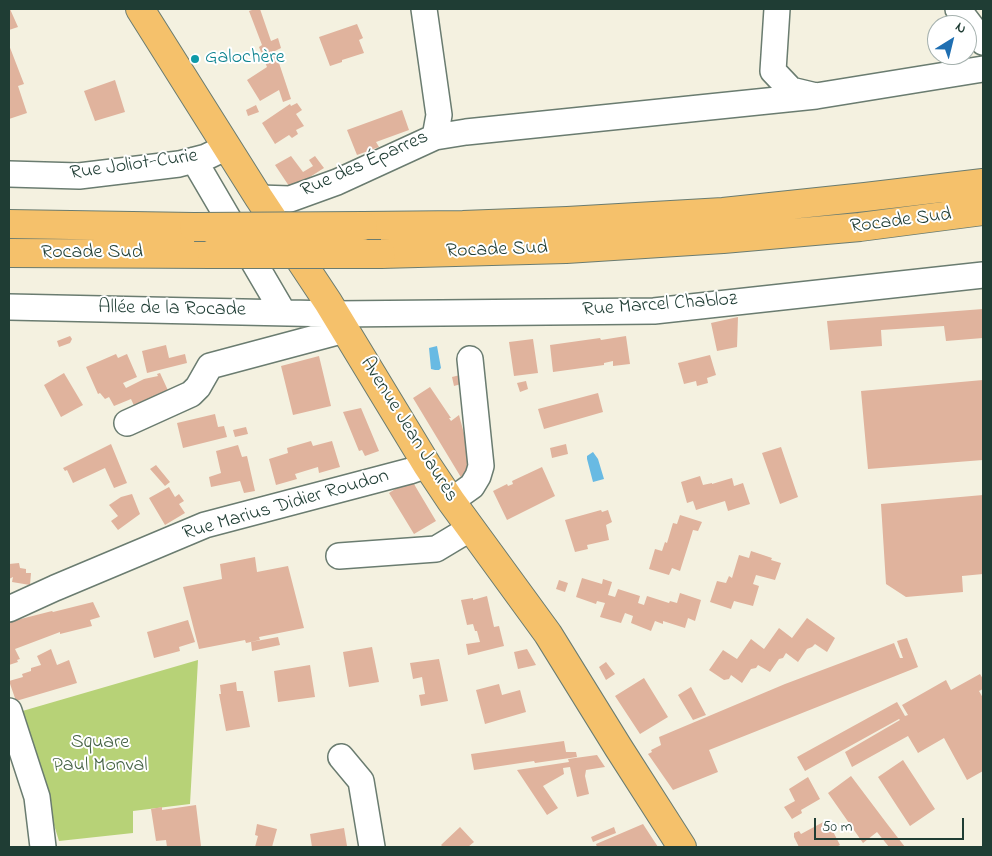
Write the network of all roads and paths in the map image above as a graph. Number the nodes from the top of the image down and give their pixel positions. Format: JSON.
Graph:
{"nodes":[{"id":1,"x":140,"y":9,"type":"edge"},
{"id":2,"x":424,"y":9,"type":"edge"},
{"id":3,"x":777,"y":9,"type":"edge"},
{"id":4,"x":958,"y":9,"type":"edge"},
{"id":5,"x":983,"y":42,"type":"edge"},
{"id":6,"x":983,"y":69,"type":"edge"},
{"id":7,"x":816,"y":96,"type":"junction"},
{"id":8,"x":435,"y":138,"type":"junction"},
{"id":9,"x":227,"y":147,"type":"junction"},
{"id":10,"x":194,"y":160,"type":"junction"},
{"id":11,"x":9,"y":174,"type":"edge"},
{"id":12,"x":983,"y":183,"type":"edge"},
{"id":13,"x":259,"y":198,"type":"junction"},
{"id":14,"x":983,"y":211,"type":"edge"},
{"id":15,"x":9,"y":224,"type":"edge"},
{"id":16,"x":9,"y":253,"type":"edge"},
{"id":17,"x":983,"y":275,"type":"edge"},
{"id":18,"x":9,"y":307,"type":"edge"},
{"id":19,"x":284,"y":312,"type":"junction"},
{"id":20,"x":340,"y":322,"type":"junction"},
{"id":21,"x":470,"y":359,"type":"dead end"},
{"id":22,"x":127,"y":423,"type":"dead end"},
{"id":23,"x":426,"y":465,"type":"junction"},
{"id":24,"x":451,"y":501,"type":"junction"},
{"id":25,"x":471,"y":528,"type":"junction"},
{"id":26,"x":339,"y":556,"type":"dead end"},
{"id":27,"x":9,"y":609,"type":"edge"},
{"id":28,"x":9,"y":711,"type":"edge"},
{"id":29,"x":341,"y":757,"type":"dead end"},
{"id":30,"x":43,"y":847,"type":"edge"},
{"id":31,"x":372,"y":847,"type":"edge"},
{"id":32,"x":682,"y":847,"type":"edge"}],
"edges":[{"from":1,"to":9,"type":"main road","name":"Avenue Jean Jaurès"},
{"from":2,"to":8,"type":"street","name":"Rue des Éparres"},
{"from":3,"to":7,"type":"street"},
{"from":4,"to":5,"type":"street"},
{"from":6,"to":7,"type":"street"},
{"from":7,"to":8,"type":"street"},
{"from":8,"to":13,"type":"street","name":"Rue des Éparres"},
{"from":9,"to":10,"type":"street","name":"Rue Joliot-Curie"},
{"from":9,"to":13,"type":"main road","name":"Avenue Jean Jaurès"},
{"from":10,"to":11,"type":"street","name":"Rue Joliot-Curie"},
{"from":10,"to":19,"type":"street"},
{"from":12,"to":15,"type":"main road","name":"Rocade Sud","bridge":true},
{"from":13,"to":20,"type":"main road","name":"Avenue Jean Jaurès"},
{"from":14,"to":16,"type":"main road","name":"Rocade Sud","bridge":true},
{"from":17,"to":20,"type":"street","name":"Rue Marcel Chabloz"},
{"from":18,"to":19,"type":"street","name":"Allée de la Rocade"},
{"from":19,"to":20,"type":"street","name":"Allée de la Rocade"},
{"from":20,"to":22,"type":"street"},
{"from":20,"to":23,"type":"main road","name":"Avenue Jean Jaurès"},
{"from":21,"to":24,"type":"street"},
{"from":23,"to":24,"type":"main road","name":"Avenue Jean Jaurès"},
{"from":23,"to":27,"type":"street","name":"Rue Marius Didier Roudon"},
{"from":24,"to":25,"type":"main road","name":"Avenue Jean Jaurès"},
{"from":25,"to":26,"type":"street"},
{"from":25,"to":32,"type":"main road","name":"Avenue Jean Jaurès"},
{"from":28,"to":30,"type":"street"},
{"from":29,"to":31,"type":"street"}]}
